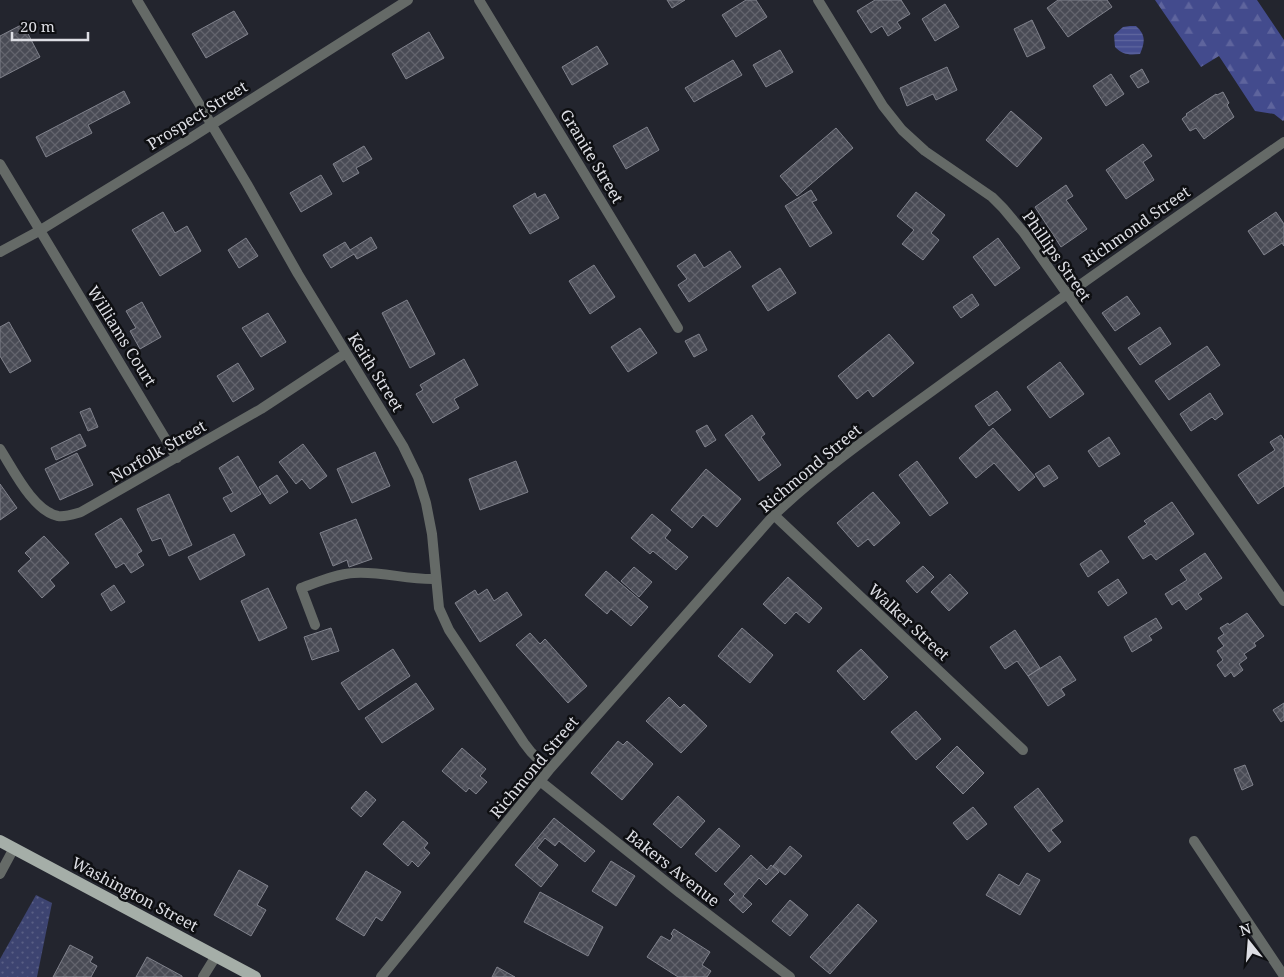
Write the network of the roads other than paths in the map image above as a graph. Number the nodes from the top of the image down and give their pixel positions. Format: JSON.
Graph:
{"nodes":[{"id":1,"x":137,"y":0,"type":"edge"},
{"id":2,"x":408,"y":0,"type":"edge"},
{"id":3,"x":479,"y":0,"type":"edge"},
{"id":4,"x":818,"y":0,"type":"edge"},
{"id":5,"x":211,"y":124,"type":"junction"},
{"id":6,"x":1284,"y":142,"type":"edge"},
{"id":7,"x":0,"y":164,"type":"edge"},
{"id":8,"x":39,"y":231,"type":"junction"},
{"id":9,"x":0,"y":252,"type":"edge"},
{"id":10,"x":1066,"y":294,"type":"junction"},
{"id":11,"x":678,"y":328,"type":"dead end"},
{"id":12,"x":346,"y":353,"type":"junction"},
{"id":13,"x":0,"y":449,"type":"edge"},
{"id":14,"x":177,"y":458,"type":"junction"},
{"id":15,"x":774,"y":515,"type":"junction"},
{"id":16,"x":436,"y":579,"type":"junction"},
{"id":17,"x":1284,"y":601,"type":"edge"},
{"id":18,"x":315,"y":625,"type":"dead end"},
{"id":19,"x":1023,"y":750,"type":"dead end"},
{"id":20,"x":549,"y":770,"type":"junction"},
{"id":21,"x":540,"y":781,"type":"junction"},
{"id":22,"x":0,"y":841,"type":"edge"},
{"id":23,"x":1194,"y":841,"type":"dead end"},
{"id":24,"x":14,"y":848,"type":"junction"},
{"id":25,"x":0,"y":874,"type":"edge"},
{"id":26,"x":216,"y":956,"type":"junction"},
{"id":27,"x":1284,"y":976,"type":"edge"},
{"id":28,"x":203,"y":977,"type":"edge"},
{"id":29,"x":255,"y":977,"type":"edge"},
{"id":30,"x":381,"y":977,"type":"edge"},
{"id":31,"x":790,"y":977,"type":"edge"}],
"edges":[{"from":1,"to":5,"type":"street","name":"Keith Street"},
{"from":2,"to":5,"type":"street","name":"Prospect Street"},
{"from":3,"to":11,"type":"street","name":"Granite Street"},
{"from":4,"to":10,"type":"street","name":"Phillips Street"},
{"from":5,"to":8,"type":"street","name":"Prospect Street"},
{"from":5,"to":12,"type":"street","name":"Keith Street"},
{"from":6,"to":10,"type":"street","name":"Richmond Street"},
{"from":7,"to":8,"type":"street","name":"Williams Court"},
{"from":8,"to":9,"type":"street","name":"Prospect Street"},
{"from":8,"to":14,"type":"street","name":"Williams Court"},
{"from":10,"to":15,"type":"street","name":"Richmond Street"},
{"from":10,"to":17,"type":"street","name":"Phillips Street"},
{"from":12,"to":14,"type":"street","name":"Norfolk Street"},
{"from":12,"to":16,"type":"street","name":"Keith Street"},
{"from":13,"to":14,"type":"street","name":"Norfolk Street"},
{"from":15,"to":19,"type":"street","name":"Walker Street"},
{"from":15,"to":20,"type":"street","name":"Richmond Street"},
{"from":16,"to":18,"type":"street"},
{"from":16,"to":20,"type":"street","name":"Keith Street"},
{"from":20,"to":21,"type":"street","name":"Richmond Street"},
{"from":21,"to":30,"type":"street","name":"Richmond Street"},
{"from":21,"to":31,"type":"street","name":"Bakers Avenue"},
{"from":22,"to":24,"type":"main road","name":"Washington Street"},
{"from":23,"to":27,"type":"street"},
{"from":24,"to":25,"type":"street"},
{"from":24,"to":26,"type":"main road","name":"Washington Street"},
{"from":26,"to":28,"type":"street"},
{"from":26,"to":29,"type":"main road","name":"Washington Street"}]}
